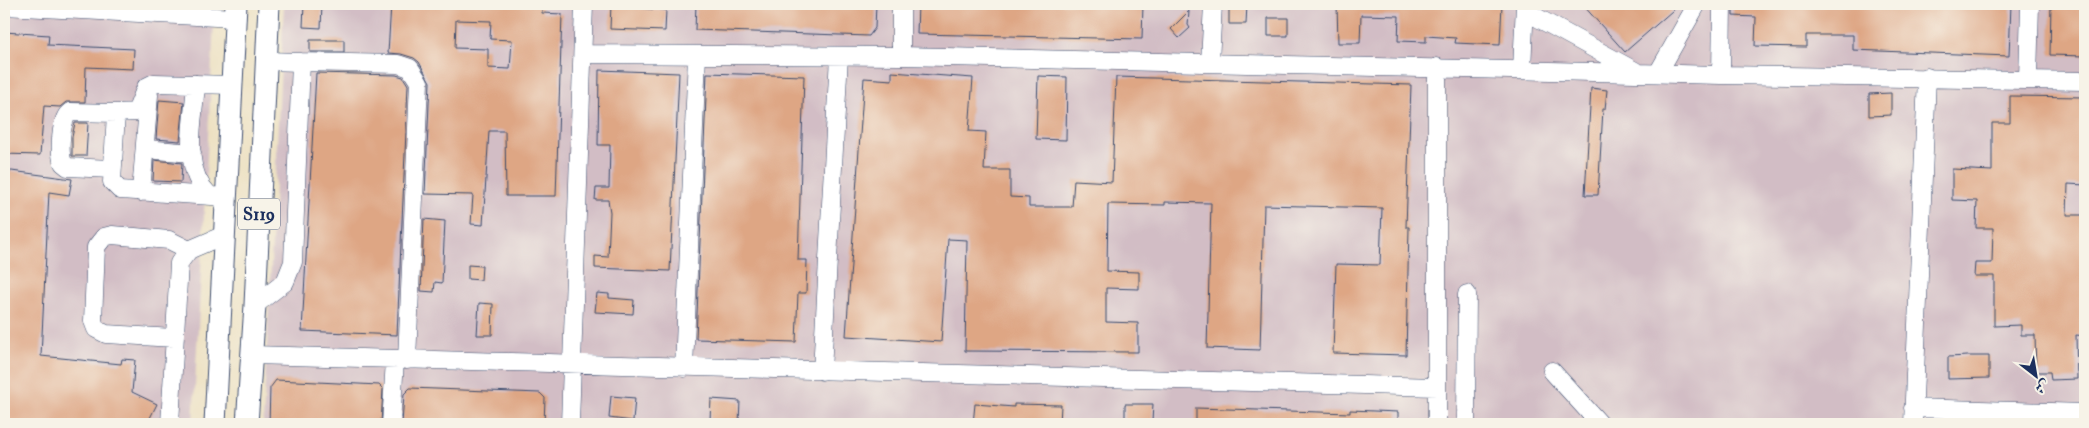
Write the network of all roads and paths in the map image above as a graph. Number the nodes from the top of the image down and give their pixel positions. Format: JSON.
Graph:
{"nodes":[{"id":1,"x":269,"y":4,"type":"edge"},
{"id":2,"x":584,"y":4,"type":"edge"},
{"id":3,"x":901,"y":4,"type":"edge"},
{"id":4,"x":1213,"y":4,"type":"edge"},
{"id":5,"x":1696,"y":4,"type":"edge"},
{"id":6,"x":1722,"y":4,"type":"edge"},
{"id":7,"x":2030,"y":4,"type":"edge"},
{"id":8,"x":4,"y":6,"type":"edge"},
{"id":9,"x":1525,"y":7,"type":"edge"},
{"id":10,"x":235,"y":11,"type":"edge"},
{"id":11,"x":583,"y":54,"type":"junction"},
{"id":12,"x":697,"y":55,"type":"junction"},
{"id":13,"x":839,"y":56,"type":"junction"},
{"id":14,"x":901,"y":56,"type":"junction"},
{"id":15,"x":266,"y":61,"type":"junction"},
{"id":16,"x":301,"y":62,"type":"junction"},
{"id":17,"x":1210,"y":62,"type":"junction"},
{"id":18,"x":1438,"y":67,"type":"junction"},
{"id":19,"x":1522,"y":69,"type":"junction"},
{"id":20,"x":1638,"y":72,"type":"junction"},
{"id":21,"x":1658,"y":73,"type":"junction"},
{"id":22,"x":1721,"y":75,"type":"junction"},
{"id":23,"x":1927,"y":76,"type":"junction"},
{"id":24,"x":2028,"y":79,"type":"junction"},
{"id":25,"x":2085,"y":81,"type":"edge"},
{"id":26,"x":149,"y":84,"type":"junction"},
{"id":27,"x":196,"y":84,"type":"junction"},
{"id":28,"x":232,"y":85,"type":"junction"},
{"id":29,"x":116,"y":113,"type":"junction"},
{"id":30,"x":145,"y":149,"type":"junction"},
{"id":31,"x":192,"y":153,"type":"junction"},
{"id":32,"x":111,"y":169,"type":"junction"},
{"id":33,"x":141,"y":192,"type":"junction"},
{"id":34,"x":218,"y":196,"type":"junction"},
{"id":35,"x":224,"y":235,"type":"junction"},
{"id":36,"x":189,"y":250,"type":"junction"},
{"id":37,"x":1467,"y":294,"type":"dead end"},
{"id":38,"x":255,"y":305,"type":"junction"},
{"id":39,"x":174,"y":338,"type":"junction"},
{"id":40,"x":252,"y":355,"type":"junction"},
{"id":41,"x":401,"y":360,"type":"junction"},
{"id":42,"x":573,"y":365,"type":"junction"},
{"id":43,"x":684,"y":368,"type":"junction"},
{"id":44,"x":822,"y":371,"type":"junction"},
{"id":45,"x":1552,"y":371,"type":"dead end"},
{"id":46,"x":1437,"y":387,"type":"junction"},
{"id":47,"x":2085,"y":414,"type":"edge"},
{"id":48,"x":1913,"y":416,"type":"edge"},
{"id":49,"x":170,"y":424,"type":"edge"},
{"id":50,"x":215,"y":424,"type":"edge"},
{"id":51,"x":247,"y":424,"type":"edge"},
{"id":52,"x":391,"y":424,"type":"edge"},
{"id":53,"x":570,"y":424,"type":"edge"},
{"id":54,"x":1437,"y":424,"type":"edge"},
{"id":55,"x":1466,"y":424,"type":"edge"},
{"id":56,"x":1600,"y":424,"type":"edge"}],
"edges":[{"from":1,"to":15,"type":"main road","number":"S119"},
{"from":2,"to":11,"type":"street"},
{"from":3,"to":14,"type":"street"},
{"from":4,"to":17,"type":"street"},
{"from":5,"to":21,"type":"street"},
{"from":6,"to":22,"type":"street"},
{"from":7,"to":24,"type":"street"},
{"from":8,"to":10,"type":"street"},
{"from":9,"to":19,"type":"street"},
{"from":9,"to":20,"type":"street"},
{"from":10,"to":28,"type":"main road","number":"S119"},
{"from":11,"to":12,"type":"street"},
{"from":11,"to":42,"type":"street"},
{"from":12,"to":13,"type":"street"},
{"from":12,"to":43,"type":"street"},
{"from":13,"to":14,"type":"street"},
{"from":13,"to":44,"type":"street"},
{"from":14,"to":17,"type":"street"},
{"from":15,"to":16,"type":"street"},
{"from":15,"to":38,"type":"main road","number":"S119"},
{"from":16,"to":38,"type":"street"},
{"from":16,"to":41,"type":"street"},
{"from":17,"to":18,"type":"street"},
{"from":18,"to":19,"type":"street"},
{"from":18,"to":46,"type":"street"},
{"from":19,"to":20,"type":"street"},
{"from":20,"to":21,"type":"street"},
{"from":21,"to":22,"type":"street"},
{"from":22,"to":23,"type":"street"},
{"from":23,"to":24,"type":"street"},
{"from":23,"to":48,"type":"street"},
{"from":24,"to":25,"type":"street"},
{"from":26,"to":27,"type":"street"},
{"from":26,"to":29,"type":"street"},
{"from":26,"to":30,"type":"street"},
{"from":27,"to":28,"type":"street"},
{"from":27,"to":31,"type":"street"},
{"from":28,"to":34,"type":"main road","number":"S119"},
{"from":29,"to":32,"type":"street"},
{"from":29,"to":32,"type":"street"},
{"from":30,"to":31,"type":"street"},
{"from":30,"to":33,"type":"street"},
{"from":31,"to":34,"type":"street"},
{"from":32,"to":33,"type":"street"},
{"from":33,"to":34,"type":"street"},
{"from":34,"to":35,"type":"main road","number":"S119"},
{"from":35,"to":36,"type":"street"},
{"from":35,"to":50,"type":"main road","number":"S119"},
{"from":36,"to":39,"type":"street"},
{"from":36,"to":39,"type":"street"},
{"from":37,"to":55,"type":"street"},
{"from":38,"to":40,"type":"main road","number":"S119"},
{"from":39,"to":49,"type":"street"},
{"from":40,"to":41,"type":"street"},
{"from":40,"to":51,"type":"main road","number":"S119"},
{"from":41,"to":42,"type":"street"},
{"from":41,"to":52,"type":"street"},
{"from":42,"to":43,"type":"street"},
{"from":42,"to":53,"type":"street"},
{"from":43,"to":44,"type":"street"},
{"from":44,"to":46,"type":"street"},
{"from":45,"to":56,"type":"street"},
{"from":46,"to":54,"type":"street"},
{"from":47,"to":48,"type":"street"}]}
